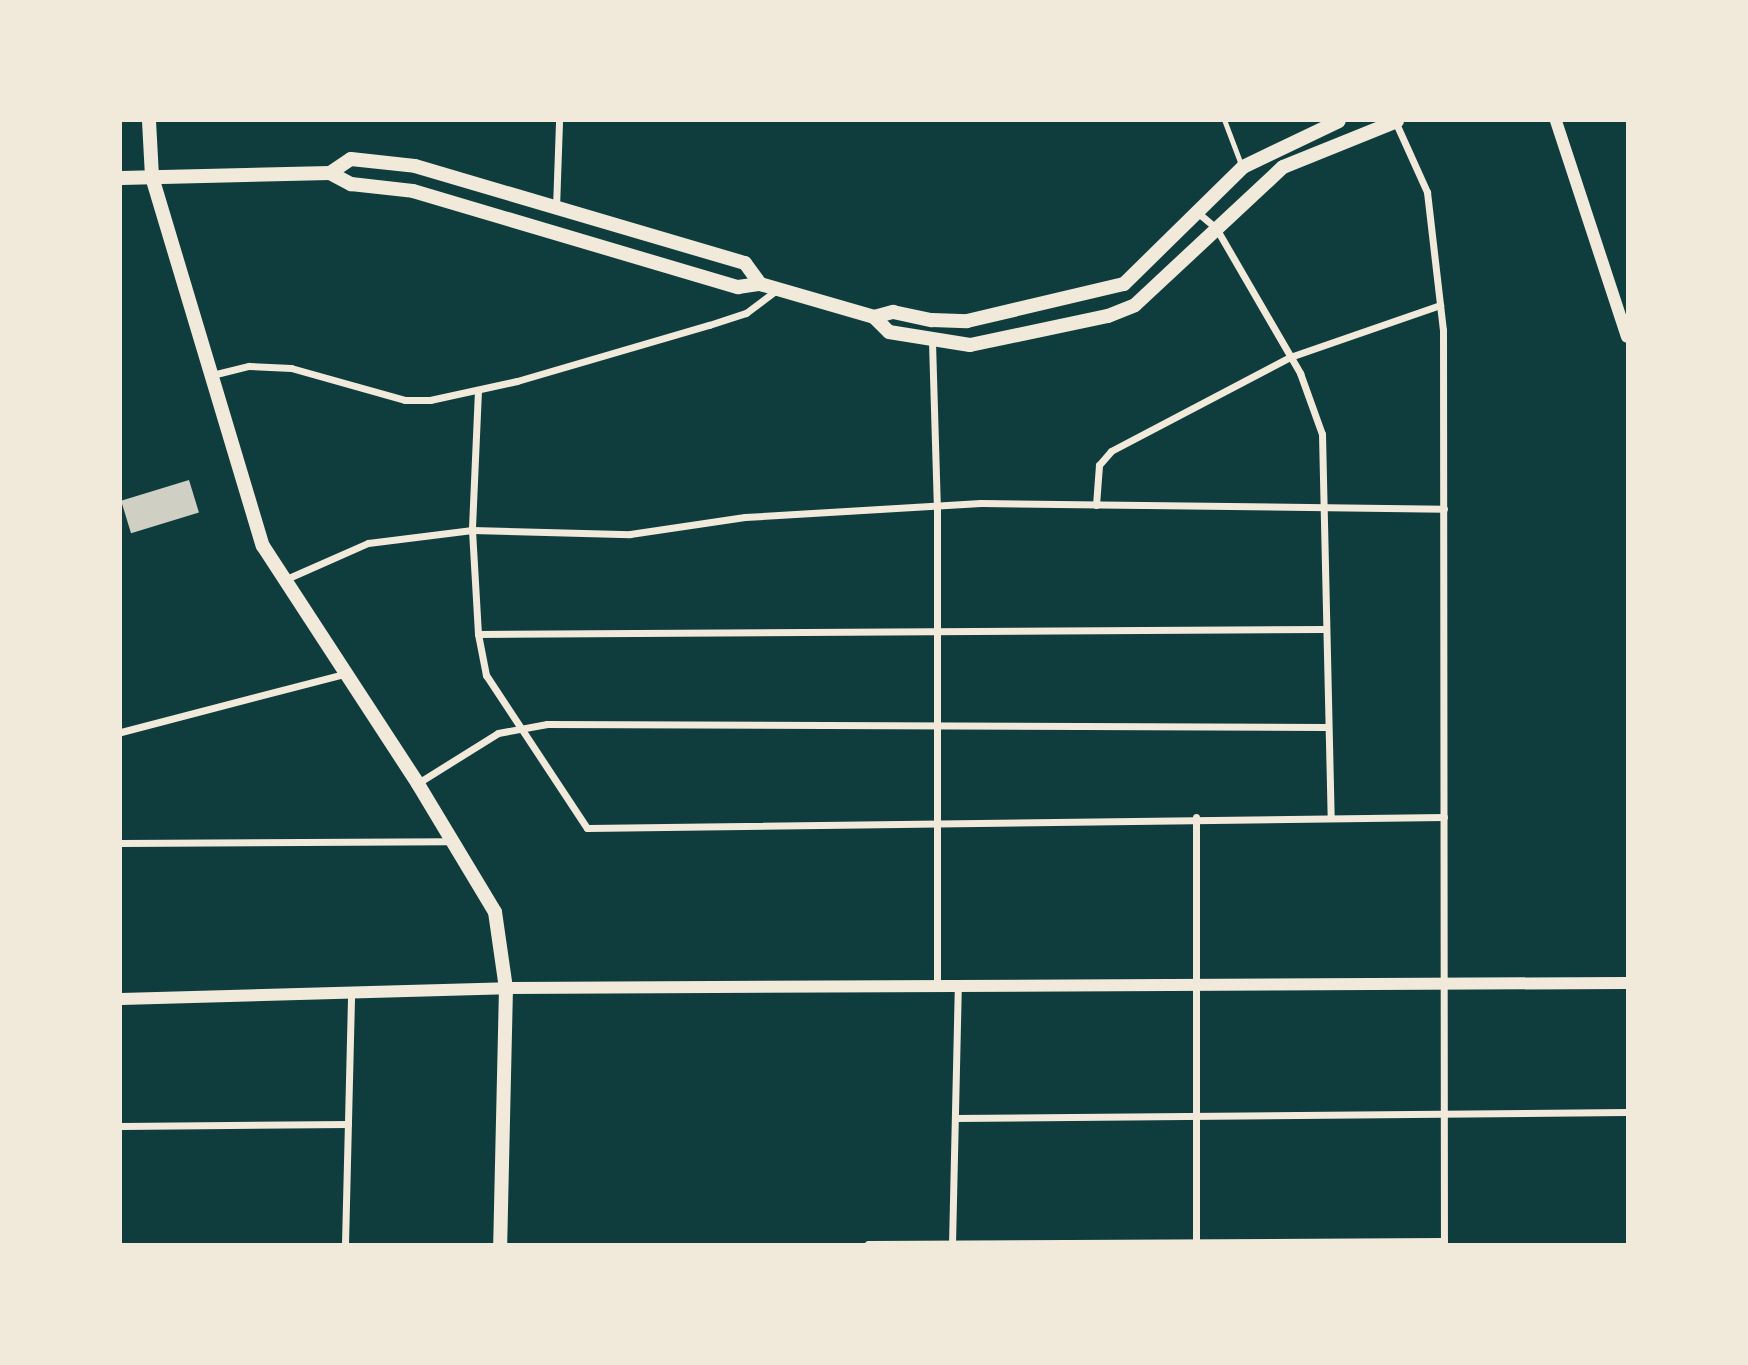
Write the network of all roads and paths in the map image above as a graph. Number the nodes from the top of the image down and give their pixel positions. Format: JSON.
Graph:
{"nodes":[{"id":1,"x":149,"y":121,"type":"edge"},
{"id":2,"x":559,"y":121,"type":"edge"},
{"id":3,"x":1225,"y":121,"type":"edge"},
{"id":4,"x":1339,"y":121,"type":"edge"},
{"id":5,"x":1396,"y":121,"type":"edge"},
{"id":6,"x":1556,"y":121,"type":"edge"},
{"id":7,"x":1243,"y":167,"type":"junction"},
{"id":8,"x":330,"y":173,"type":"junction"},
{"id":9,"x":152,"y":177,"type":"junction"},
{"id":10,"x":121,"y":178,"type":"edge"},
{"id":11,"x":556,"y":208,"type":"junction"},
{"id":12,"x":1197,"y":212,"type":"junction"},
{"id":13,"x":1216,"y":228,"type":"junction"},
{"id":14,"x":760,"y":284,"type":"junction"},
{"id":15,"x":778,"y":289,"type":"junction"},
{"id":16,"x":1440,"y":305,"type":"junction"},
{"id":17,"x":874,"y":317,"type":"junction"},
{"id":18,"x":1627,"y":337,"type":"edge"},
{"id":19,"x":932,"y":342,"type":"junction"},
{"id":20,"x":1290,"y":357,"type":"junction"},
{"id":21,"x":211,"y":375,"type":"junction"},
{"id":22,"x":478,"y":390,"type":"junction"},
{"id":23,"x":1096,"y":505,"type":"junction"},
{"id":24,"x":937,"y":506,"type":"junction"},
{"id":25,"x":1324,"y":507,"type":"junction"},
{"id":26,"x":1444,"y":509,"type":"junction"},
{"id":27,"x":472,"y":530,"type":"junction"},
{"id":28,"x":284,"y":580,"type":"junction"},
{"id":29,"x":1325,"y":629,"type":"junction"},
{"id":30,"x":478,"y":634,"type":"junction"},
{"id":31,"x":937,"y":634,"type":"junction"},
{"id":32,"x":343,"y":674,"type":"junction"},
{"id":33,"x":937,"y":727,"type":"junction"},
{"id":34,"x":1326,"y":727,"type":"junction"},
{"id":35,"x":519,"y":729,"type":"junction"},
{"id":36,"x":121,"y":732,"type":"edge"},
{"id":37,"x":418,"y":784,"type":"junction"},
{"id":38,"x":1196,"y":817,"type":"junction"},
{"id":39,"x":1331,"y":817,"type":"junction"},
{"id":40,"x":1444,"y":817,"type":"junction"},
{"id":41,"x":937,"y":823,"type":"junction"},
{"id":42,"x":449,"y":841,"type":"junction"},
{"id":43,"x":121,"y":843,"type":"edge"},
{"id":44,"x":1443,"y":983,"type":"junction"},
{"id":45,"x":1627,"y":983,"type":"edge"},
{"id":46,"x":1197,"y":984,"type":"junction"},
{"id":47,"x":958,"y":985,"type":"junction"},
{"id":48,"x":937,"y":986,"type":"junction"},
{"id":49,"x":506,"y":988,"type":"junction"},
{"id":50,"x":351,"y":993,"type":"junction"},
{"id":51,"x":121,"y":999,"type":"edge"},
{"id":52,"x":1444,"y":1112,"type":"junction"},
{"id":53,"x":1627,"y":1112,"type":"edge"},
{"id":54,"x":1197,"y":1116,"type":"junction"},
{"id":55,"x":955,"y":1118,"type":"junction"},
{"id":56,"x":348,"y":1124,"type":"junction"},
{"id":57,"x":121,"y":1126,"type":"edge"},
{"id":58,"x":1444,"y":1242,"type":"edge"},
{"id":59,"x":952,"y":1243,"type":"edge"},
{"id":60,"x":1196,"y":1243,"type":"edge"},
{"id":61,"x":345,"y":1244,"type":"edge"},
{"id":62,"x":500,"y":1244,"type":"edge"},
{"id":63,"x":868,"y":1244,"type":"edge"}],
"edges":[{"from":1,"to":9,"type":"main road"},
{"from":2,"to":11,"type":"street"},
{"from":3,"to":7,"type":"lane"},
{"from":4,"to":7,"type":"main road"},
{"from":5,"to":13,"type":"main road"},
{"from":5,"to":16,"type":"street"},
{"from":6,"to":18,"type":"street"},
{"from":7,"to":12,"type":"main road"},
{"from":8,"to":9,"type":"main road"},
{"from":8,"to":11,"type":"main road"},
{"from":8,"to":14,"type":"main road"},
{"from":9,"to":10,"type":"main road"},
{"from":9,"to":21,"type":"main road"},
{"from":11,"to":14,"type":"main road"},
{"from":12,"to":13,"type":"street"},
{"from":12,"to":17,"type":"main road"},
{"from":13,"to":19,"type":"main road"},
{"from":13,"to":20,"type":"street"},
{"from":14,"to":15,"type":"main road"},
{"from":15,"to":17,"type":"main road"},
{"from":15,"to":22,"type":"street"},
{"from":16,"to":20,"type":"street"},
{"from":16,"to":26,"type":"street"},
{"from":17,"to":19,"type":"main road"},
{"from":19,"to":24,"type":"street"},
{"from":20,"to":23,"type":"street"},
{"from":20,"to":25,"type":"street"},
{"from":21,"to":22,"type":"street"},
{"from":21,"to":28,"type":"main road"},
{"from":22,"to":27,"type":"street"},
{"from":23,"to":24,"type":"street"},
{"from":23,"to":25,"type":"street"},
{"from":24,"to":27,"type":"street"},
{"from":24,"to":31,"type":"street"},
{"from":25,"to":26,"type":"street"},
{"from":25,"to":29,"type":"street"},
{"from":26,"to":40,"type":"street"},
{"from":27,"to":28,"type":"street"},
{"from":27,"to":30,"type":"street"},
{"from":28,"to":32,"type":"main road"},
{"from":29,"to":31,"type":"street"},
{"from":29,"to":34,"type":"street"},
{"from":30,"to":31,"type":"street"},
{"from":30,"to":35,"type":"street"},
{"from":31,"to":33,"type":"street"},
{"from":32,"to":36,"type":"street"},
{"from":32,"to":37,"type":"main road"},
{"from":33,"to":34,"type":"street"},
{"from":33,"to":35,"type":"street"},
{"from":33,"to":41,"type":"street"},
{"from":34,"to":39,"type":"street"},
{"from":35,"to":37,"type":"street"},
{"from":35,"to":41,"type":"street"},
{"from":37,"to":42,"type":"main road"},
{"from":38,"to":39,"type":"street"},
{"from":38,"to":41,"type":"street"},
{"from":38,"to":46,"type":"street"},
{"from":39,"to":40,"type":"street"},
{"from":40,"to":44,"type":"street"},
{"from":41,"to":48,"type":"street"},
{"from":42,"to":43,"type":"street"},
{"from":42,"to":49,"type":"main road"},
{"from":44,"to":45,"type":"street"},
{"from":44,"to":46,"type":"street"},
{"from":44,"to":52,"type":"street"},
{"from":46,"to":47,"type":"street"},
{"from":46,"to":54,"type":"street"},
{"from":47,"to":48,"type":"street"},
{"from":47,"to":55,"type":"street"},
{"from":48,"to":49,"type":"street"},
{"from":49,"to":50,"type":"street"},
{"from":49,"to":62,"type":"main road"},
{"from":50,"to":51,"type":"street"},
{"from":50,"to":56,"type":"street"},
{"from":52,"to":53,"type":"street"},
{"from":52,"to":54,"type":"street"},
{"from":52,"to":58,"type":"street"},
{"from":54,"to":55,"type":"street"},
{"from":54,"to":60,"type":"street"},
{"from":55,"to":59,"type":"street"},
{"from":56,"to":57,"type":"street"},
{"from":56,"to":61,"type":"street"},
{"from":58,"to":60,"type":"street"},
{"from":59,"to":60,"type":"street"},
{"from":59,"to":63,"type":"street"}]}
